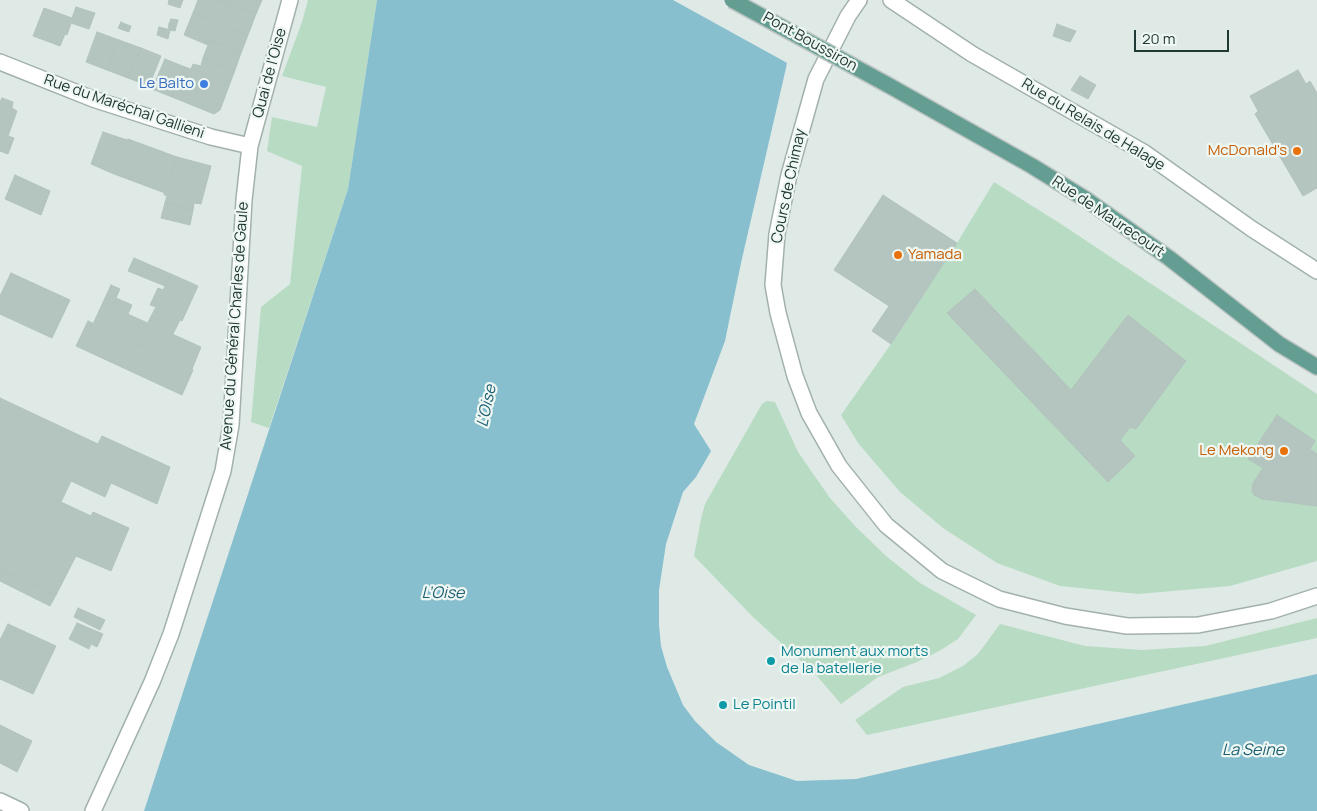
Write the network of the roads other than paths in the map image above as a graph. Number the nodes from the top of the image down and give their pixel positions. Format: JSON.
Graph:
{"nodes":[{"id":1,"x":290,"y":0,"type":"edge"},
{"id":2,"x":732,"y":0,"type":"edge"},
{"id":3,"x":859,"y":0,"type":"edge"},
{"id":4,"x":891,"y":0,"type":"edge"},
{"id":5,"x":0,"y":62,"type":"edge"},
{"id":6,"x":888,"y":85,"type":"joint"},
{"id":7,"x":250,"y":146,"type":"junction"},
{"id":8,"x":1317,"y":271,"type":"edge"},
{"id":9,"x":1317,"y":367,"type":"edge"},
{"id":10,"x":1317,"y":596,"type":"edge"},
{"id":11,"x":0,"y":801,"type":"edge"},
{"id":12,"x":21,"y":811,"type":"edge"},
{"id":13,"x":93,"y":811,"type":"edge"}],
"edges":[{"from":1,"to":7,"type":"street","name":"Quai de l'Oise"},
{"from":2,"to":6,"type":"main road","name":"Pont Boussiron","bridge":true},
{"from":3,"to":10,"type":"street","name":"Cours de Chimay"},
{"from":4,"to":8,"type":"street","name":"Rue du Relais de Halage"},
{"from":5,"to":7,"type":"street","name":"Rue du Maréchal Gallieni"},
{"from":6,"to":9,"type":"main road","name":"Rue de Maurecourt"},
{"from":7,"to":13,"type":"street","name":"Avenue du Général Charles de Gaule"},
{"from":11,"to":12,"type":"street"}]}
